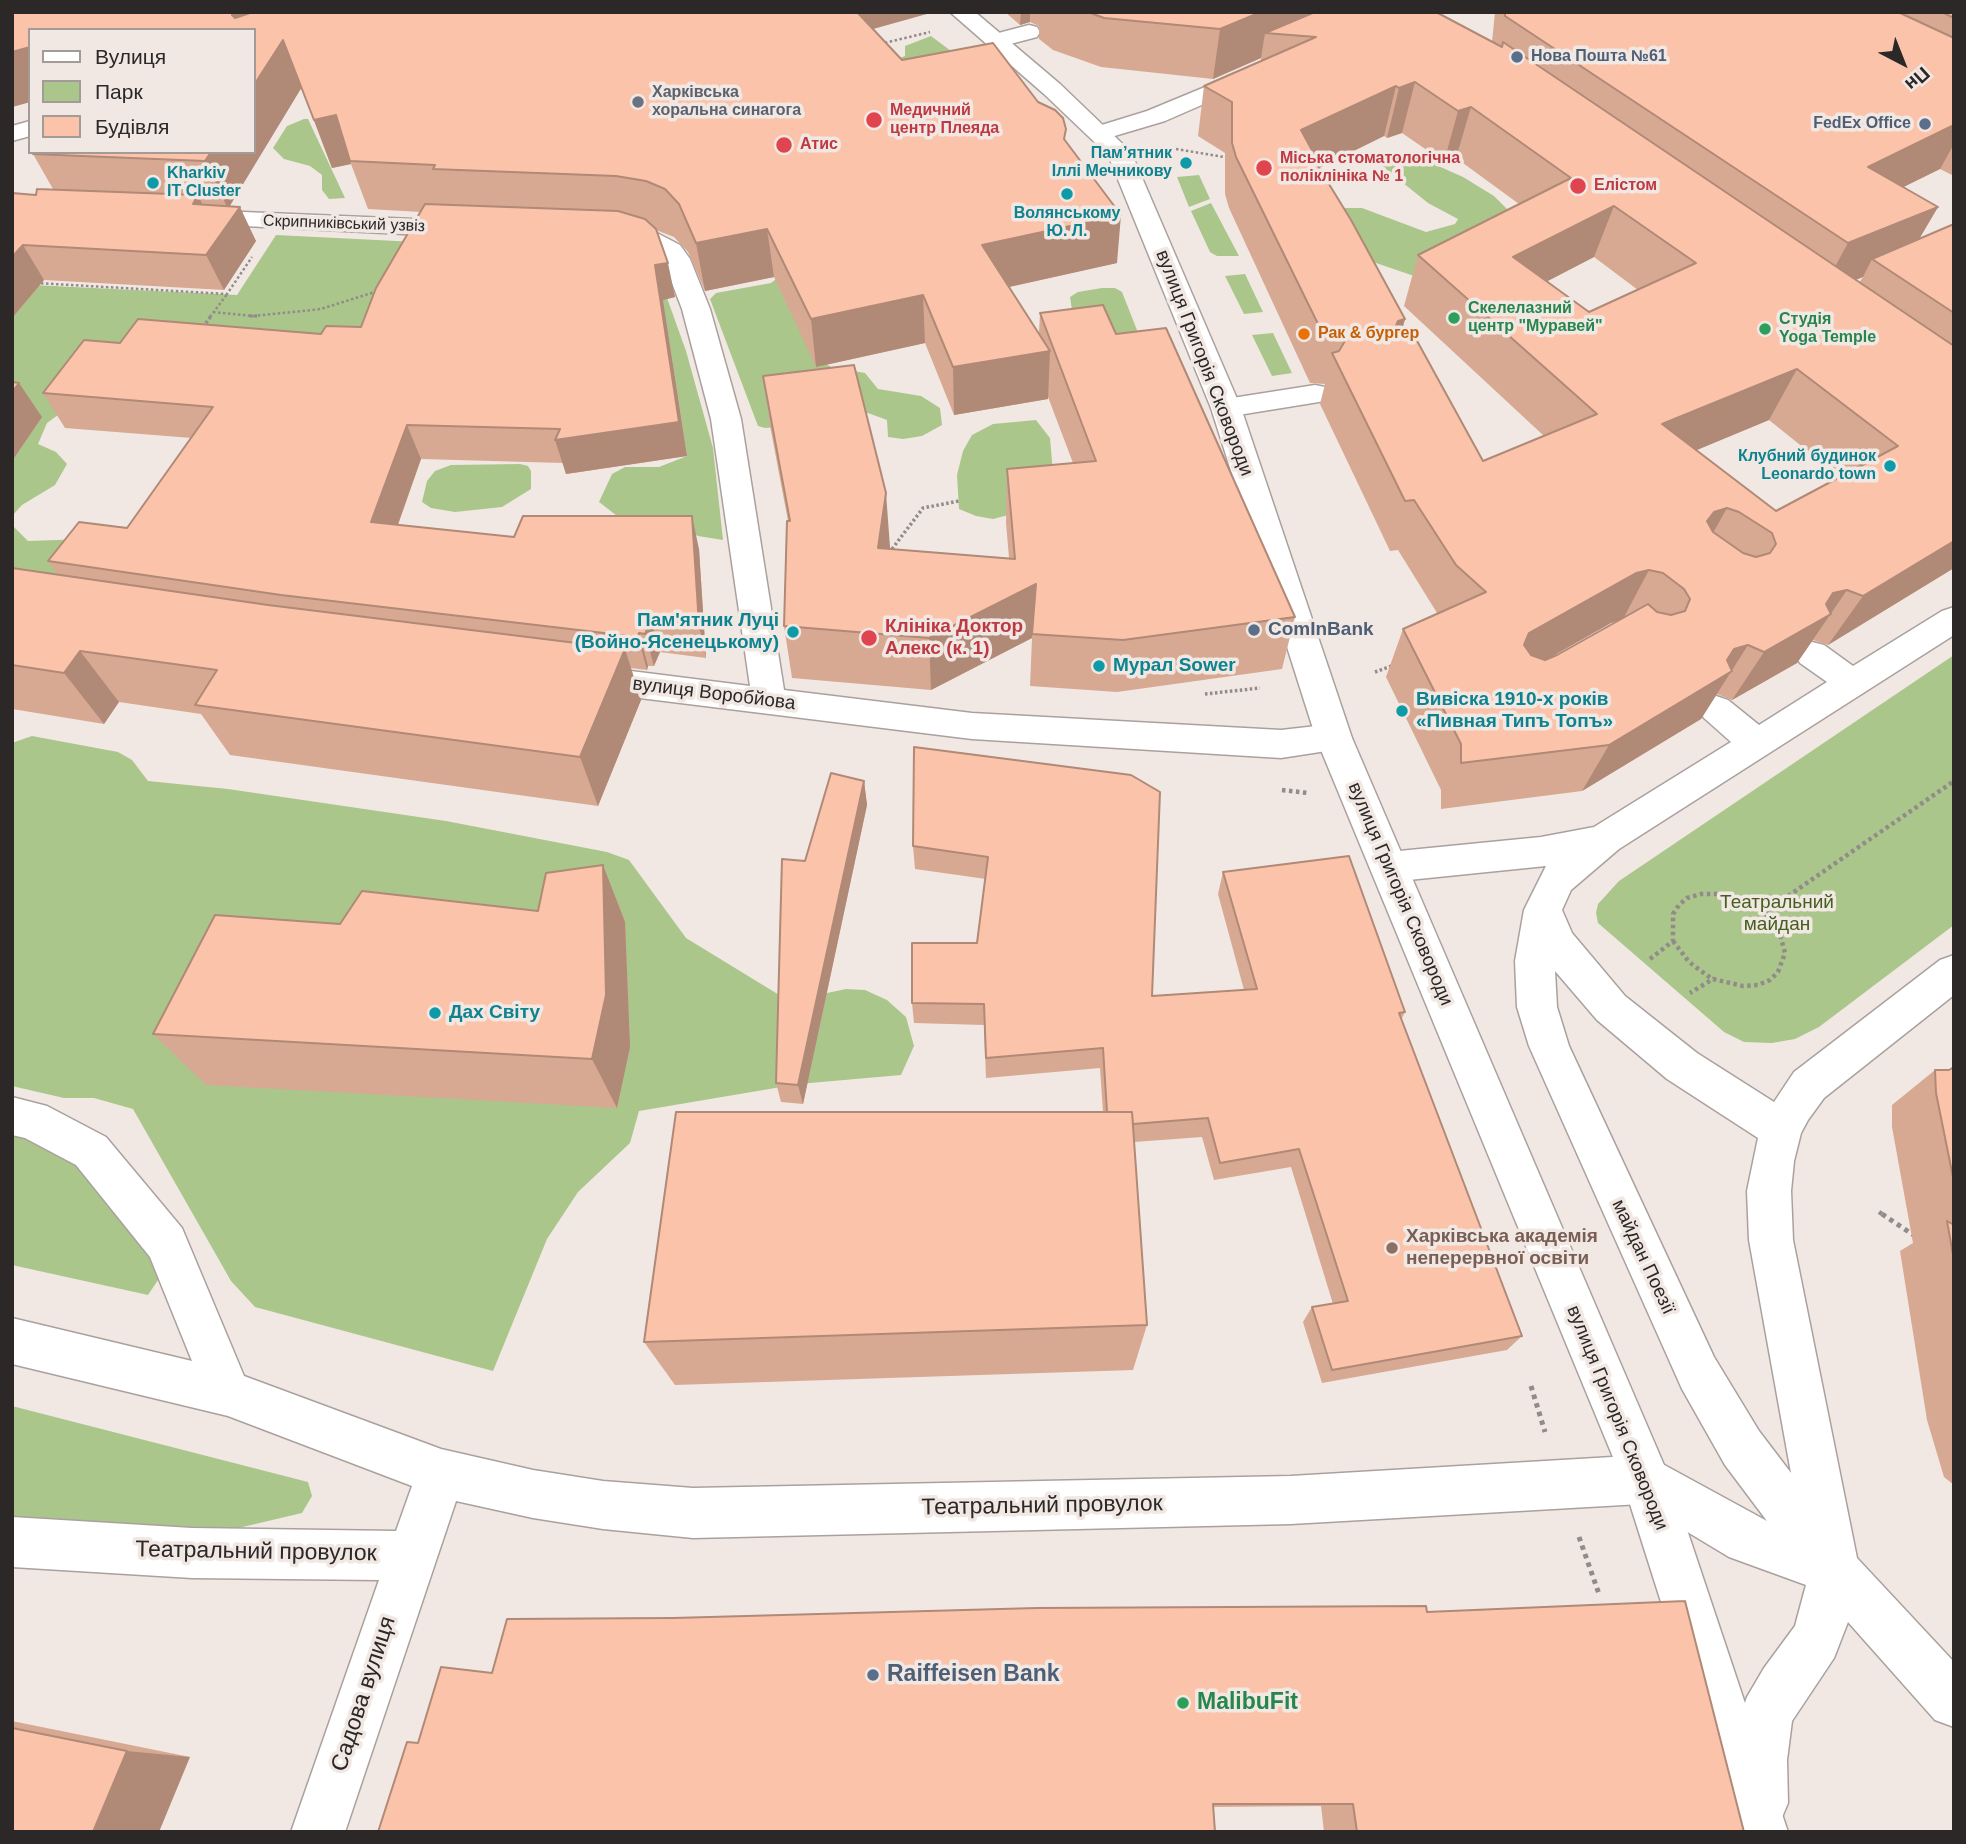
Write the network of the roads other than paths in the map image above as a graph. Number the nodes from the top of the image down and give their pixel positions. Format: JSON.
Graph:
{"nodes":[{"id":1,"x":961,"y":12,"type":"edge"},
{"id":2,"x":1029,"y":32,"type":"dead end"},
{"id":3,"x":995,"y":41,"type":"junction"},
{"id":4,"x":1269,"y":66,"type":"edge"},
{"id":5,"x":1101,"y":133,"type":"junction"},
{"id":6,"x":166,"y":217,"type":"edge"},
{"id":7,"x":486,"y":230,"type":"edge"},
{"id":8,"x":584,"y":233,"type":"edge"},
{"id":9,"x":1315,"y":394,"type":"dead end"},
{"id":10,"x":1226,"y":408,"type":"junction"},
{"id":11,"x":1954,"y":619,"type":"edge"},
{"id":12,"x":1812,"y":654,"type":"edge"},
{"id":13,"x":552,"y":674,"type":"edge"},
{"id":14,"x":1852,"y":683,"type":"junction"},
{"id":15,"x":767,"y":701,"type":"junction"},
{"id":16,"x":1716,"y":709,"type":"edge"},
{"id":17,"x":1335,"y":738,"type":"junction"},
{"id":18,"x":1758,"y":744,"type":"junction"},
{"id":19,"x":1606,"y":838,"type":"junction"},
{"id":20,"x":1389,"y":867,"type":"junction"},
{"id":21,"x":1543,"y":910,"type":"junction"},
{"id":22,"x":1954,"y":972,"type":"edge"},
{"id":23,"x":12,"y":1116,"type":"edge"},
{"id":24,"x":1781,"y":1130,"type":"junction"},
{"id":25,"x":12,"y":1340,"type":"edge"},
{"id":26,"x":228,"y":1394,"type":"junction"},
{"id":27,"x":441,"y":1473,"type":"junction"},
{"id":28,"x":1646,"y":1479,"type":"junction"},
{"id":29,"x":12,"y":1542,"type":"edge"},
{"id":30,"x":411,"y":1556,"type":"junction"},
{"id":31,"x":1834,"y":1570,"type":"junction"},
{"id":32,"x":1954,"y":1701,"type":"edge"},
{"id":33,"x":318,"y":1832,"type":"edge"},
{"id":34,"x":1761,"y":1832,"type":"edge"}],
"edges":[{"from":1,"to":3,"type":"street","name":"вулиця Григорія Сковороди"},
{"from":2,"to":3,"type":"street"},
{"from":3,"to":5,"type":"street","name":"вулиця Григорія Сковороди"},
{"from":4,"to":5,"type":"street"},
{"from":5,"to":10,"type":"street","name":"вулиця Григорія Сковороди"},
{"from":6,"to":7,"type":"street","name":"Скрипниківський узвіз"},
{"from":8,"to":15,"type":"street"},
{"from":9,"to":10,"type":"street"},
{"from":10,"to":17,"type":"street","name":"вулиця Григорія Сковороди"},
{"from":11,"to":14,"type":"street"},
{"from":12,"to":14,"type":"street"},
{"from":13,"to":15,"type":"street","name":"вулиця Воробйова"},
{"from":14,"to":18,"type":"street"},
{"from":15,"to":17,"type":"street","name":"вулиця Воробйова"},
{"from":16,"to":18,"type":"street"},
{"from":17,"to":20,"type":"street","name":"вулиця Григорія Сковороди"},
{"from":18,"to":19,"type":"street"},
{"from":19,"to":20,"type":"street"},
{"from":19,"to":21,"type":"street","name":"майдан Поезії"},
{"from":20,"to":28,"type":"street","name":"вулиця Григорія Сковороди"},
{"from":21,"to":24,"type":"street"},
{"from":21,"to":31,"type":"street","name":"майдан Поезії"},
{"from":22,"to":24,"type":"street"},
{"from":23,"to":26,"type":"street"},
{"from":24,"to":31,"type":"street"},
{"from":25,"to":26,"type":"street","name":"Театральний провулок"},
{"from":26,"to":27,"type":"street","name":"Театральний провулок"},
{"from":27,"to":28,"type":"street","name":"Театральний провулок"},
{"from":27,"to":30,"type":"street"},
{"from":28,"to":31,"type":"street","name":"майдан Поезії"},
{"from":28,"to":34,"type":"street","name":"вулиця Григорія Сковороди"},
{"from":29,"to":30,"type":"street","name":"Театральний провулок"},
{"from":30,"to":33,"type":"street","name":"Садова вулиця"},
{"from":31,"to":32,"type":"street","name":"майдан Поезії"},
{"from":31,"to":34,"type":"street"}]}
